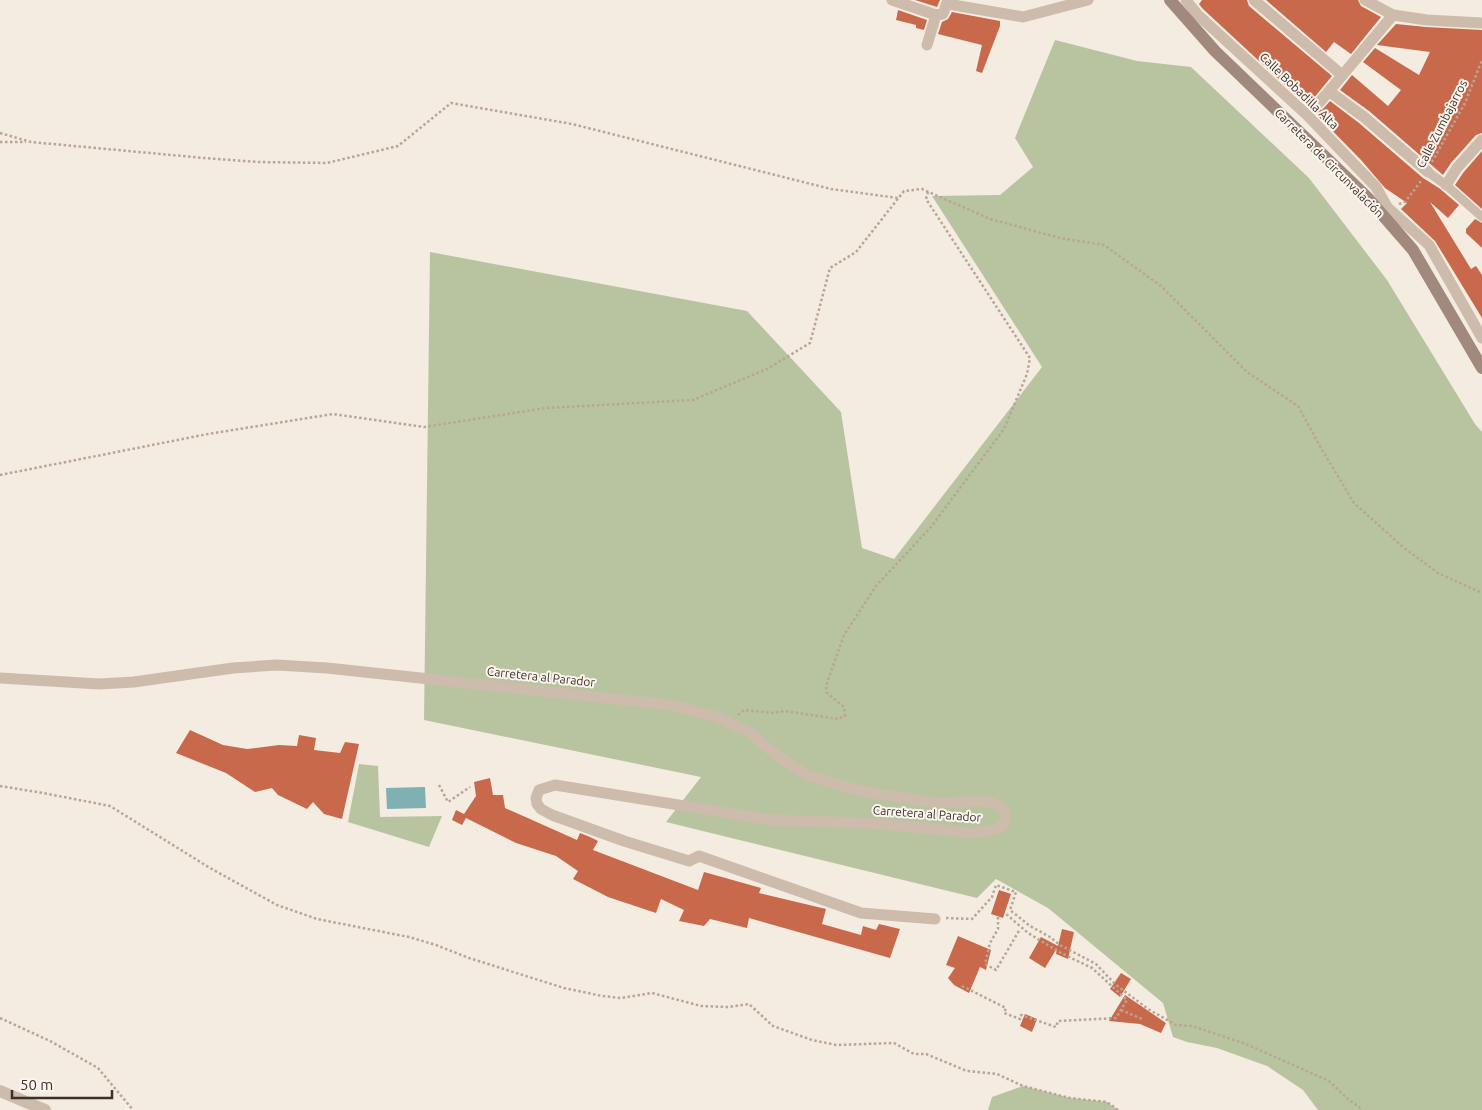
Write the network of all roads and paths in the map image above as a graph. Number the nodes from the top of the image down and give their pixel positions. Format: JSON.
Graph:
{"nodes":[{"id":1,"x":892,"y":0,"type":"edge"},
{"id":2,"x":1088,"y":0,"type":"edge"},
{"id":3,"x":1170,"y":0,"type":"edge"},
{"id":4,"x":1186,"y":0,"type":"edge"},
{"id":5,"x":1254,"y":0,"type":"edge"},
{"id":6,"x":1365,"y":0,"type":"edge"},
{"id":7,"x":948,"y":2,"type":"edge"},
{"id":8,"x":936,"y":15,"type":"junction"},
{"id":9,"x":1393,"y":15,"type":"junction"},
{"id":10,"x":1482,"y":23,"type":"edge"},
{"id":11,"x":926,"y":45,"type":"dead end"},
{"id":12,"x":1482,"y":60,"type":"edge"},
{"id":13,"x":1342,"y":75,"type":"junction"},
{"id":14,"x":1330,"y":92,"type":"junction"},
{"id":15,"x":1319,"y":103,"type":"dead end"},
{"id":16,"x":0,"y":133,"type":"edge"},
{"id":17,"x":1482,"y":140,"type":"edge"},
{"id":18,"x":0,"y":142,"type":"edge"},
{"id":19,"x":31,"y":142,"type":"junction"},
{"id":20,"x":1428,"y":172,"type":"junction"},
{"id":21,"x":1446,"y":185,"type":"junction"},
{"id":22,"x":928,"y":192,"type":"junction"},
{"id":23,"x":898,"y":198,"type":"junction"},
{"id":24,"x":1388,"y":207,"type":"junction"},
{"id":25,"x":1482,"y":217,"type":"edge"},
{"id":26,"x":1482,"y":338,"type":"edge"},
{"id":27,"x":1482,"y":368,"type":"edge"},
{"id":28,"x":0,"y":475,"type":"edge"},
{"id":29,"x":1482,"y":593,"type":"edge"},
{"id":30,"x":0,"y":678,"type":"edge"},
{"id":31,"x":729,"y":722,"type":"junction"},
{"id":32,"x":440,"y":785,"type":"dead end"},
{"id":33,"x":0,"y":786,"type":"edge"},
{"id":34,"x":470,"y":787,"type":"dead end"},
{"id":35,"x":1005,"y":913,"type":"dead end"},
{"id":36,"x":998,"y":917,"type":"dead end"},
{"id":37,"x":935,"y":919,"type":"joint"},
{"id":38,"x":1024,"y":921,"type":"junction"},
{"id":39,"x":1022,"y":925,"type":"dead end"},
{"id":40,"x":1020,"y":929,"type":"dead end"},
{"id":41,"x":962,"y":986,"type":"dead end"},
{"id":42,"x":1121,"y":1010,"type":"junction"},
{"id":43,"x":0,"y":1018,"type":"edge"},
{"id":44,"x":1142,"y":1019,"type":"dead end"},
{"id":45,"x":0,"y":1092,"type":"edge"},
{"id":46,"x":45,"y":1110,"type":"edge"},
{"id":47,"x":133,"y":1110,"type":"edge"},
{"id":48,"x":1118,"y":1110,"type":"edge"},
{"id":49,"x":1363,"y":1110,"type":"edge"}],
"edges":[{"from":1,"to":8,"type":"street"},
{"from":2,"to":7,"type":"street"},
{"from":3,"to":27,"type":"main road","name":"Carretera de Circunvalación"},
{"from":4,"to":24,"type":"street","name":"Calle Bobadilla Alta"},
{"from":5,"to":13,"type":"street"},
{"from":6,"to":9,"type":"street"},
{"from":7,"to":8,"type":"street"},
{"from":8,"to":11,"type":"street"},
{"from":9,"to":10,"type":"street"},
{"from":9,"to":13,"type":"street","name":"Calle Bobadilla Alta"},
{"from":12,"to":20,"type":"path","name":"Calle Zumbajarros"},
{"from":13,"to":14,"type":"street","name":"Calle Bobadilla Alta"},
{"from":14,"to":15,"type":"street","name":"Calle Bobadilla Alta"},
{"from":14,"to":20,"type":"street"},
{"from":16,"to":19,"type":"path"},
{"from":17,"to":21,"type":"street"},
{"from":18,"to":19,"type":"path"},
{"from":19,"to":23,"type":"path"},
{"from":20,"to":21,"type":"street"},
{"from":20,"to":24,"type":"path","name":"Calle Zumbajarros"},
{"from":21,"to":25,"type":"street"},
{"from":22,"to":23,"type":"path"},
{"from":22,"to":29,"type":"path"},
{"from":22,"to":31,"type":"path"},
{"from":23,"to":28,"type":"path"},
{"from":24,"to":26,"type":"street","name":"Calle Bobadilla Alta"},
{"from":30,"to":31,"type":"street","name":"Carretera al Parador"},
{"from":31,"to":37,"type":"street","name":"Carretera al Parador"},
{"from":32,"to":34,"type":"path"},
{"from":33,"to":48,"type":"path"},
{"from":35,"to":42,"type":"path"},
{"from":36,"to":40,"type":"path"},
{"from":37,"to":38,"type":"path"},
{"from":38,"to":39,"type":"path"},
{"from":38,"to":49,"type":"path"},
{"from":41,"to":42,"type":"path"},
{"from":42,"to":44,"type":"path"},
{"from":43,"to":47,"type":"path"},
{"from":45,"to":46,"type":"street"}]}
